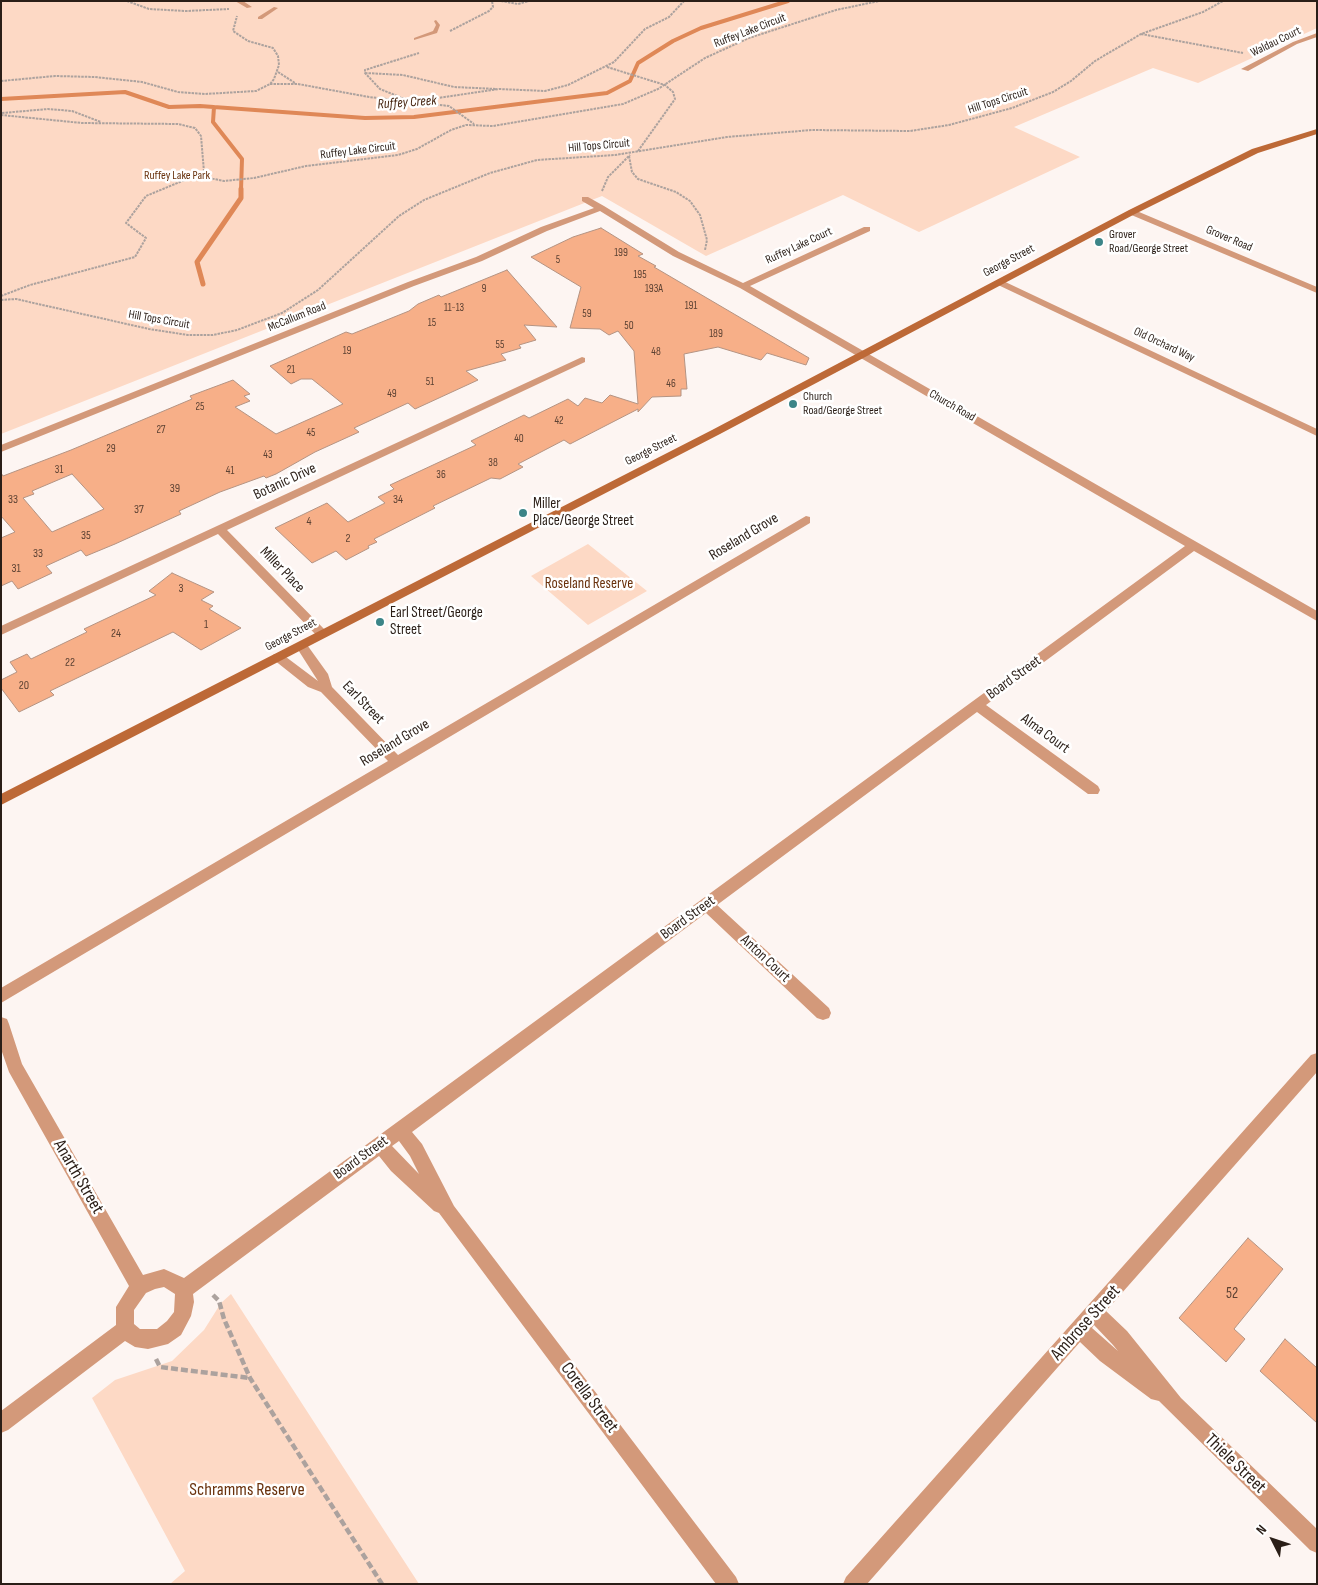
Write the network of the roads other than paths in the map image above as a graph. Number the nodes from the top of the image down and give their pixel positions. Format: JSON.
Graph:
{"nodes":[{"id":1,"x":238,"y":1,"type":"edge"},
{"id":2,"x":249,"y":7,"type":"road end"},
{"id":3,"x":276,"y":8,"type":"dead end"},
{"id":4,"x":260,"y":18,"type":"dead end"},
{"id":5,"x":436,"y":21,"type":"dead end"},
{"id":6,"x":1317,"y":35,"type":"edge"},
{"id":7,"x":416,"y":39,"type":"dead end"},
{"id":8,"x":1245,"y":69,"type":"dead end"},
{"id":9,"x":1317,"y":131,"type":"edge"},
{"id":10,"x":585,"y":199,"type":"dead end"},
{"id":11,"x":601,"y":208,"type":"junction"},
{"id":12,"x":1132,"y":212,"type":"junction"},
{"id":13,"x":867,"y":229,"type":"dead end"},
{"id":14,"x":999,"y":282,"type":"junction"},
{"id":15,"x":742,"y":286,"type":"junction"},
{"id":16,"x":1317,"y":290,"type":"edge"},
{"id":17,"x":862,"y":354,"type":"junction"},
{"id":18,"x":582,"y":360,"type":"dead end"},
{"id":19,"x":1317,"y":433,"type":"edge"},
{"id":20,"x":1,"y":449,"type":"edge"},
{"id":21,"x":806,"y":520,"type":"dead end"},
{"id":22,"x":220,"y":530,"type":"junction"},
{"id":23,"x":1193,"y":546,"type":"junction"},
{"id":24,"x":1317,"y":618,"type":"edge"},
{"id":25,"x":1,"y":632,"type":"edge"},
{"id":26,"x":322,"y":634,"type":"junction"},
{"id":27,"x":301,"y":645,"type":"junction"},
{"id":28,"x":278,"y":657,"type":"junction"},
{"id":29,"x":326,"y":689,"type":"junction"},
{"id":30,"x":977,"y":705,"type":"junction"},
{"id":31,"x":396,"y":761,"type":"junction"},
{"id":32,"x":1093,"y":790,"type":"dead end"},
{"id":33,"x":1,"y":800,"type":"edge"},
{"id":34,"x":707,"y":904,"type":"junction"},
{"id":35,"x":1,"y":996,"type":"edge"},
{"id":36,"x":823,"y":1013,"type":"dead end"},
{"id":37,"x":1,"y":1024,"type":"edge"},
{"id":38,"x":1,"y":1052,"type":"edge"},
{"id":39,"x":1317,"y":1060,"type":"edge"},
{"id":40,"x":15,"y":1067,"type":"junction"},
{"id":41,"x":400,"y":1130,"type":"junction"},
{"id":42,"x":380,"y":1144,"type":"junction"},
{"id":43,"x":448,"y":1212,"type":"junction"},
{"id":44,"x":140,"y":1287,"type":"junction"},
{"id":45,"x":183,"y":1290,"type":"junction"},
{"id":46,"x":1095,"y":1313,"type":"junction"},
{"id":47,"x":126,"y":1329,"type":"junction"},
{"id":48,"x":1080,"y":1329,"type":"junction"},
{"id":49,"x":1174,"y":1405,"type":"junction"},
{"id":50,"x":1,"y":1423,"type":"edge"},
{"id":51,"x":1317,"y":1543,"type":"edge"},
{"id":52,"x":729,"y":1584,"type":"edge"},
{"id":53,"x":853,"y":1584,"type":"edge"}],
"edges":[{"from":1,"to":2,"type":"street"},
{"from":3,"to":4,"type":"lane"},
{"from":5,"to":7,"type":"lane"},
{"from":6,"to":8,"type":"street","name":"Waldau Court"},
{"from":9,"to":12,"type":"main road","name":"George Street"},
{"from":10,"to":11,"type":"street","name":"Church Road"},
{"from":11,"to":15,"type":"street","name":"Church Road"},
{"from":11,"to":20,"type":"street","name":"McCallum Road"},
{"from":12,"to":14,"type":"main road","name":"George Street"},
{"from":12,"to":16,"type":"street","name":"Grover Road"},
{"from":13,"to":15,"type":"street","name":"Ruffey Lake Court"},
{"from":14,"to":17,"type":"main road","name":"George Street"},
{"from":14,"to":19,"type":"street","name":"Old Orchard Way"},
{"from":15,"to":17,"type":"street","name":"Church Road"},
{"from":17,"to":23,"type":"street","name":"Church Road"},
{"from":17,"to":26,"type":"main road","name":"George Street"},
{"from":18,"to":22,"type":"street","name":"Botanic Drive"},
{"from":21,"to":31,"type":"street","name":"Roseland Grove"},
{"from":22,"to":25,"type":"street","name":"Botanic Drive"},
{"from":22,"to":26,"type":"street","name":"Miller Place"},
{"from":23,"to":24,"type":"street","name":"Church Road"},
{"from":23,"to":30,"type":"street","name":"Board Street"},
{"from":26,"to":27,"type":"main road","name":"George Street"},
{"from":27,"to":28,"type":"main road","name":"George Street"},
{"from":27,"to":29,"type":"street","name":"Earl Street"},
{"from":28,"to":29,"type":"street","name":"Earl Street"},
{"from":28,"to":33,"type":"main road","name":"George Street"},
{"from":29,"to":31,"type":"street","name":"Earl Street"},
{"from":30,"to":32,"type":"street","name":"Alma Court"},
{"from":30,"to":34,"type":"street","name":"Board Street"},
{"from":31,"to":35,"type":"street","name":"Roseland Grove"},
{"from":34,"to":36,"type":"street","name":"Anton Court"},
{"from":34,"to":41,"type":"street","name":"Board Street"},
{"from":37,"to":40,"type":"street","name":"Anarth Street"},
{"from":38,"to":40,"type":"street","name":"Anarth Street"},
{"from":39,"to":46,"type":"street","name":"Ambrose Street"},
{"from":40,"to":44,"type":"street","name":"Anarth Street"},
{"from":41,"to":42,"type":"street","name":"Board Street"},
{"from":41,"to":43,"type":"street","name":"Corella Street"},
{"from":42,"to":43,"type":"street","name":"Corella Street"},
{"from":42,"to":45,"type":"street","name":"Board Street"},
{"from":43,"to":52,"type":"street","name":"Corella Street"},
{"from":44,"to":45,"type":"street"},
{"from":44,"to":47,"type":"street"},
{"from":45,"to":47,"type":"street"},
{"from":46,"to":48,"type":"street","name":"Ambrose Street"},
{"from":46,"to":49,"type":"street","name":"Thiele Street"},
{"from":47,"to":50,"type":"street"},
{"from":48,"to":49,"type":"street","name":"Thiele Street"},
{"from":48,"to":53,"type":"street","name":"Ambrose Street"},
{"from":49,"to":51,"type":"street","name":"Thiele Street"}]}
